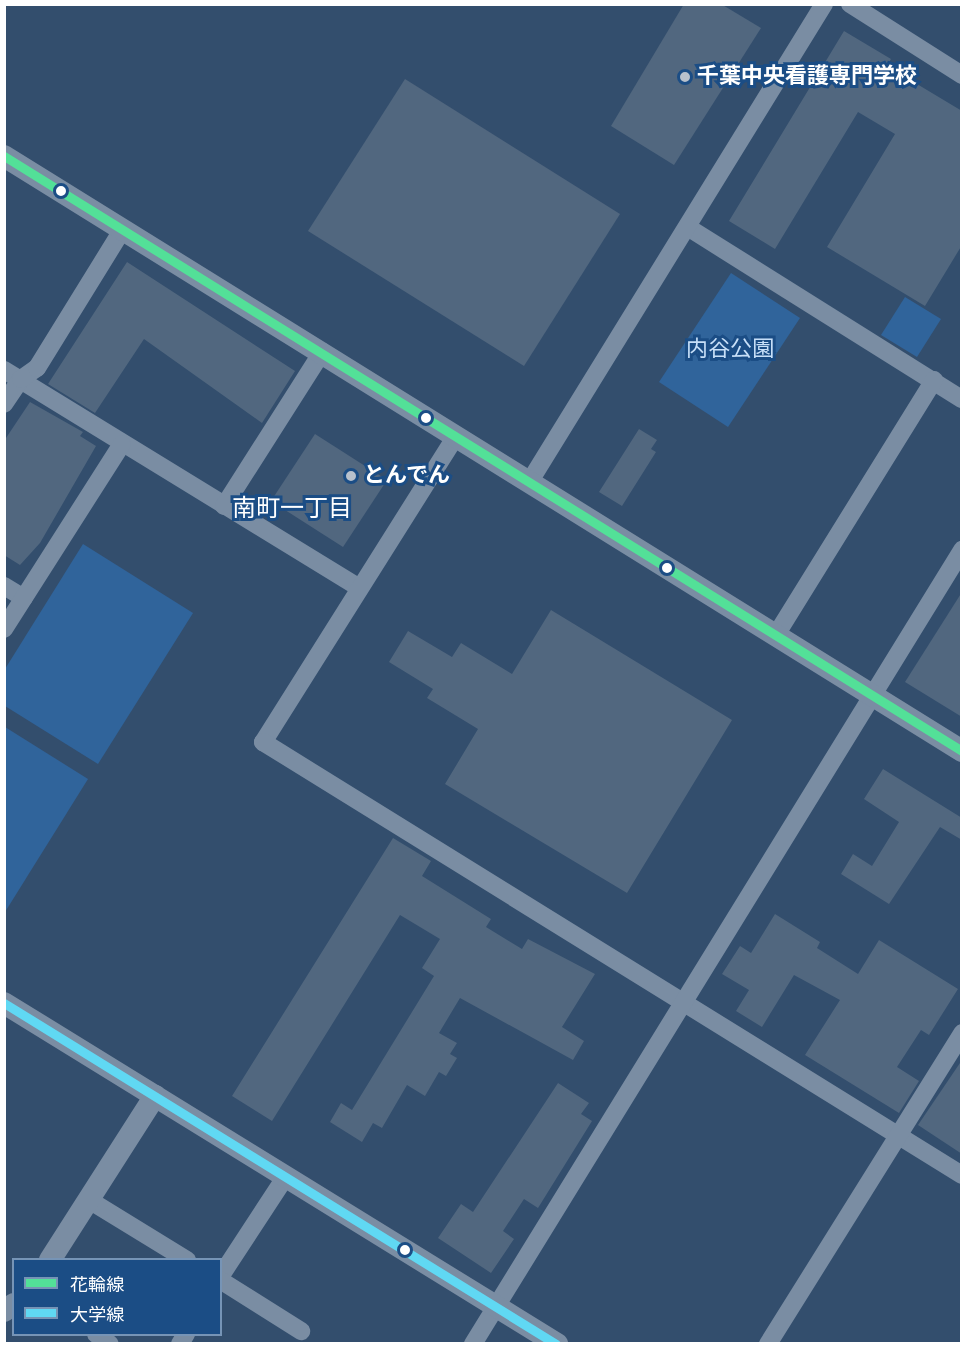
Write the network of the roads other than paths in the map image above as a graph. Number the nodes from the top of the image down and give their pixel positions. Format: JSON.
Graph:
{"nodes":[{"id":1,"x":824,"y":4,"type":"edge"},
{"id":2,"x":850,"y":4,"type":"edge"},
{"id":3,"x":962,"y":75,"type":"edge"},
{"id":4,"x":4,"y":156,"type":"edge"},
{"id":5,"x":689,"y":228,"type":"junction"},
{"id":6,"x":123,"y":229,"type":"junction"},
{"id":7,"x":322,"y":352,"type":"junction"},
{"id":8,"x":4,"y":370,"type":"edge"},
{"id":9,"x":21,"y":379,"type":"junction"},
{"id":10,"x":934,"y":380,"type":"junction"},
{"id":11,"x":962,"y":399,"type":"edge"},
{"id":12,"x":4,"y":404,"type":"edge"},
{"id":13,"x":456,"y":436,"type":"junction"},
{"id":14,"x":122,"y":444,"type":"junction"},
{"id":15,"x":530,"y":482,"type":"junction"},
{"id":16,"x":224,"y":506,"type":"junction"},
{"id":17,"x":962,"y":550,"type":"edge"},
{"id":18,"x":4,"y":586,"type":"edge"},
{"id":19,"x":358,"y":587,"type":"junction"},
{"id":20,"x":24,"y":598,"type":"junction"},
{"id":21,"x":4,"y":629,"type":"edge"},
{"id":22,"x":776,"y":635,"type":"junction"},
{"id":23,"x":874,"y":696,"type":"junction"},
{"id":24,"x":962,"y":751,"type":"edge"},
{"id":25,"x":4,"y":1003,"type":"edge"},
{"id":26,"x":680,"y":1004,"type":"junction"},
{"id":27,"x":962,"y":1033,"type":"edge"},
{"id":28,"x":155,"y":1096,"type":"junction"},
{"id":29,"x":898,"y":1136,"type":"junction"},
{"id":30,"x":962,"y":1175,"type":"edge"},
{"id":31,"x":285,"y":1176,"type":"junction"},
{"id":32,"x":89,"y":1200,"type":"junction"},
{"id":33,"x":51,"y":1258,"type":"edge"},
{"id":34,"x":184,"y":1258,"type":"edge"},
{"id":35,"x":222,"y":1276,"type":"edge"},
{"id":36,"x":222,"y":1280,"type":"edge"},
{"id":37,"x":496,"y":1306,"type":"junction"},
{"id":38,"x":301,"y":1331,"type":"dead end"},
{"id":39,"x":473,"y":1344,"type":"edge"},
{"id":40,"x":557,"y":1344,"type":"edge"},
{"id":41,"x":768,"y":1344,"type":"edge"}],
"edges":[{"from":1,"to":5,"type":"street"},
{"from":2,"to":3,"type":"street"},
{"from":4,"to":6,"type":"street"},
{"from":5,"to":10,"type":"street"},
{"from":5,"to":15,"type":"street"},
{"from":6,"to":7,"type":"street"},
{"from":6,"to":9,"type":"street"},
{"from":7,"to":13,"type":"street"},
{"from":7,"to":16,"type":"street"},
{"from":8,"to":9,"type":"street"},
{"from":9,"to":12,"type":"street"},
{"from":9,"to":14,"type":"street"},
{"from":10,"to":11,"type":"street"},
{"from":10,"to":22,"type":"street"},
{"from":13,"to":15,"type":"street"},
{"from":13,"to":19,"type":"street"},
{"from":14,"to":16,"type":"street"},
{"from":14,"to":20,"type":"street"},
{"from":15,"to":22,"type":"street"},
{"from":16,"to":19,"type":"street"},
{"from":17,"to":23,"type":"street"},
{"from":18,"to":20,"type":"street"},
{"from":19,"to":26,"type":"street"},
{"from":20,"to":21,"type":"street"},
{"from":22,"to":23,"type":"street"},
{"from":23,"to":24,"type":"street"},
{"from":23,"to":26,"type":"street"},
{"from":25,"to":28,"type":"street"},
{"from":26,"to":29,"type":"street"},
{"from":26,"to":37,"type":"street"},
{"from":27,"to":29,"type":"street"},
{"from":28,"to":31,"type":"street"},
{"from":28,"to":32,"type":"street"},
{"from":29,"to":30,"type":"street"},
{"from":29,"to":41,"type":"street"},
{"from":31,"to":35,"type":"street"},
{"from":31,"to":37,"type":"street"},
{"from":32,"to":33,"type":"street"},
{"from":32,"to":34,"type":"street"},
{"from":36,"to":38,"type":"street"},
{"from":37,"to":39,"type":"street"},
{"from":37,"to":40,"type":"street"}]}
